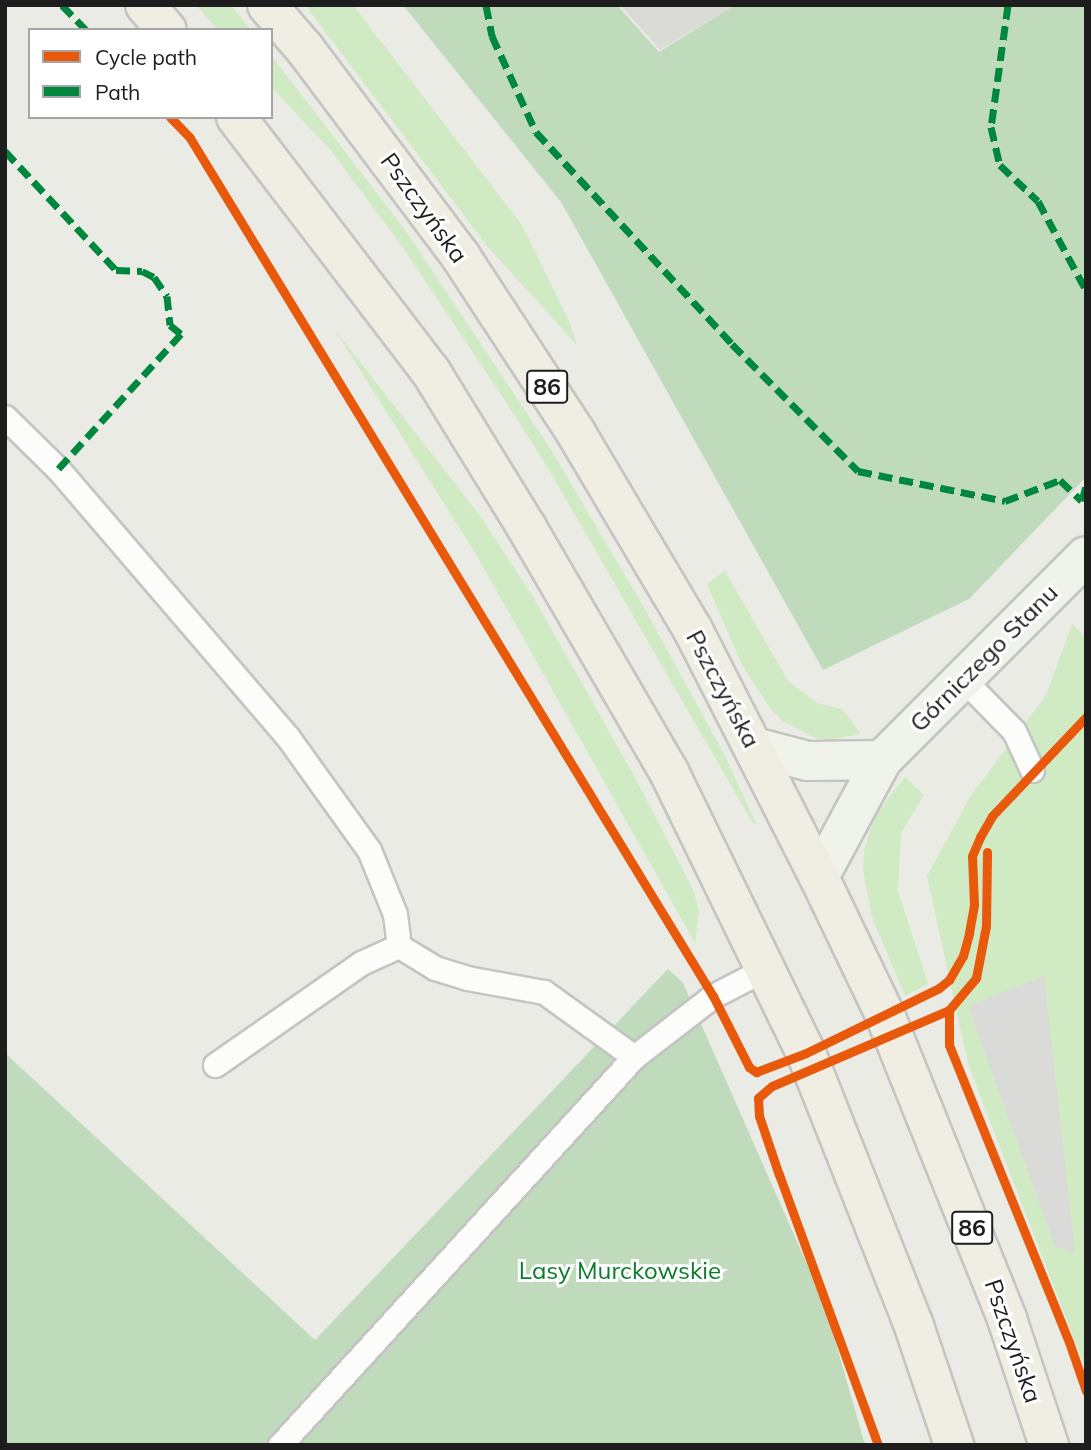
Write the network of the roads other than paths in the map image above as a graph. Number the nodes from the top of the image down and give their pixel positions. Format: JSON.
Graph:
{"nodes":[{"id":1,"x":145,"y":5,"type":"edge"},
{"id":2,"x":267,"y":5,"type":"edge"},
{"id":3,"x":165,"y":28,"type":"edge"},
{"id":4,"x":238,"y":119,"type":"edge"},
{"id":5,"x":5,"y":417,"type":"edge"},
{"id":6,"x":1086,"y":556,"type":"edge"},
{"id":7,"x":964,"y":680,"type":"junction"},
{"id":8,"x":754,"y":747,"type":"junction"},
{"id":9,"x":882,"y":760,"type":"junction"},
{"id":10,"x":1032,"y":770,"type":"dead end"},
{"id":11,"x":820,"y":877,"type":"junction"},
{"id":12,"x":399,"y":946,"type":"junction"},
{"id":13,"x":765,"y":969,"type":"junction"},
{"id":14,"x":634,"y":1057,"type":"junction"},
{"id":15,"x":215,"y":1065,"type":"dead end"},
{"id":16,"x":280,"y":1445,"type":"edge"},
{"id":17,"x":954,"y":1445,"type":"edge"},
{"id":18,"x":1049,"y":1445,"type":"edge"}],
"edges":[{"from":1,"to":3,"type":"main road"},
{"from":2,"to":8,"type":"main road","name":"Pszczyńska","number":"86"},
{"from":4,"to":13,"type":"main road"},
{"from":5,"to":12,"type":"lane"},
{"from":6,"to":7,"type":"street","name":"Górniczego Stanu"},
{"from":7,"to":9,"type":"street","name":"Górniczego Stanu"},
{"from":7,"to":10,"type":"lane"},
{"from":8,"to":9,"type":"street"},
{"from":8,"to":11,"type":"main road","name":"Pszczyńska","number":"86"},
{"from":9,"to":11,"type":"street","name":"Górniczego Stanu"},
{"from":11,"to":18,"type":"main road","name":"Pszczyńska","number":"86"},
{"from":12,"to":14,"type":"lane"},
{"from":12,"to":15,"type":"lane"},
{"from":13,"to":14,"type":"lane"},
{"from":13,"to":17,"type":"main road"},
{"from":14,"to":16,"type":"lane"}]}
